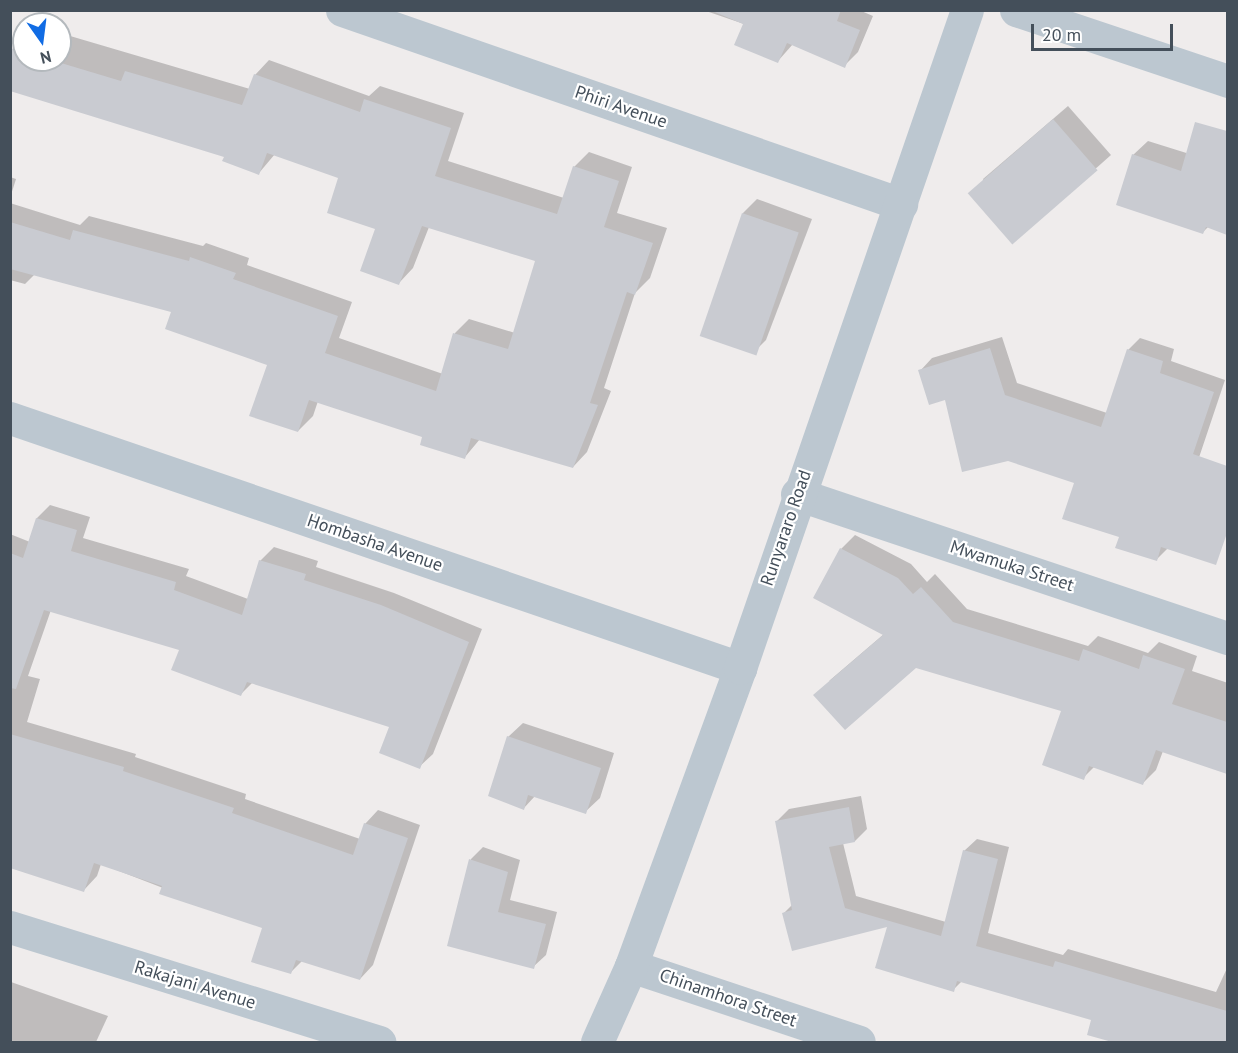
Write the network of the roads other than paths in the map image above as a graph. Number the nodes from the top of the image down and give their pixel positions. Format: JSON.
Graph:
{"nodes":[{"id":1,"x":342,"y":10,"type":"edge"},
{"id":2,"x":967,"y":10,"type":"edge"},
{"id":3,"x":1016,"y":10,"type":"edge"},
{"id":4,"x":1227,"y":81,"type":"edge"},
{"id":5,"x":901,"y":204,"type":"junction"},
{"id":6,"x":10,"y":418,"type":"edge"},
{"id":7,"x":797,"y":494,"type":"junction"},
{"id":8,"x":1227,"y":638,"type":"edge"},
{"id":9,"x":740,"y":668,"type":"junction"},
{"id":10,"x":10,"y":927,"type":"edge"},
{"id":11,"x":632,"y":966,"type":"junction"},
{"id":12,"x":379,"y":1042,"type":"edge"},
{"id":13,"x":597,"y":1042,"type":"edge"},
{"id":14,"x":859,"y":1042,"type":"edge"}],
"edges":[{"from":1,"to":5,"type":"street","name":"Phiri Avenue"},
{"from":2,"to":5,"type":"street","name":"Runyararo Road"},
{"from":3,"to":4,"type":"street"},
{"from":5,"to":7,"type":"street","name":"Runyararo Road"},
{"from":6,"to":9,"type":"street","name":"Hombasha Avenue"},
{"from":7,"to":8,"type":"street","name":"Mwamuka Street"},
{"from":7,"to":9,"type":"street","name":"Runyararo Road"},
{"from":9,"to":11,"type":"street","name":"Runyararo Road"},
{"from":10,"to":12,"type":"street","name":"Rakajani Avenue"},
{"from":11,"to":13,"type":"street","name":"Runyararo Road"},
{"from":11,"to":14,"type":"street","name":"Chinamhora Street"}]}
